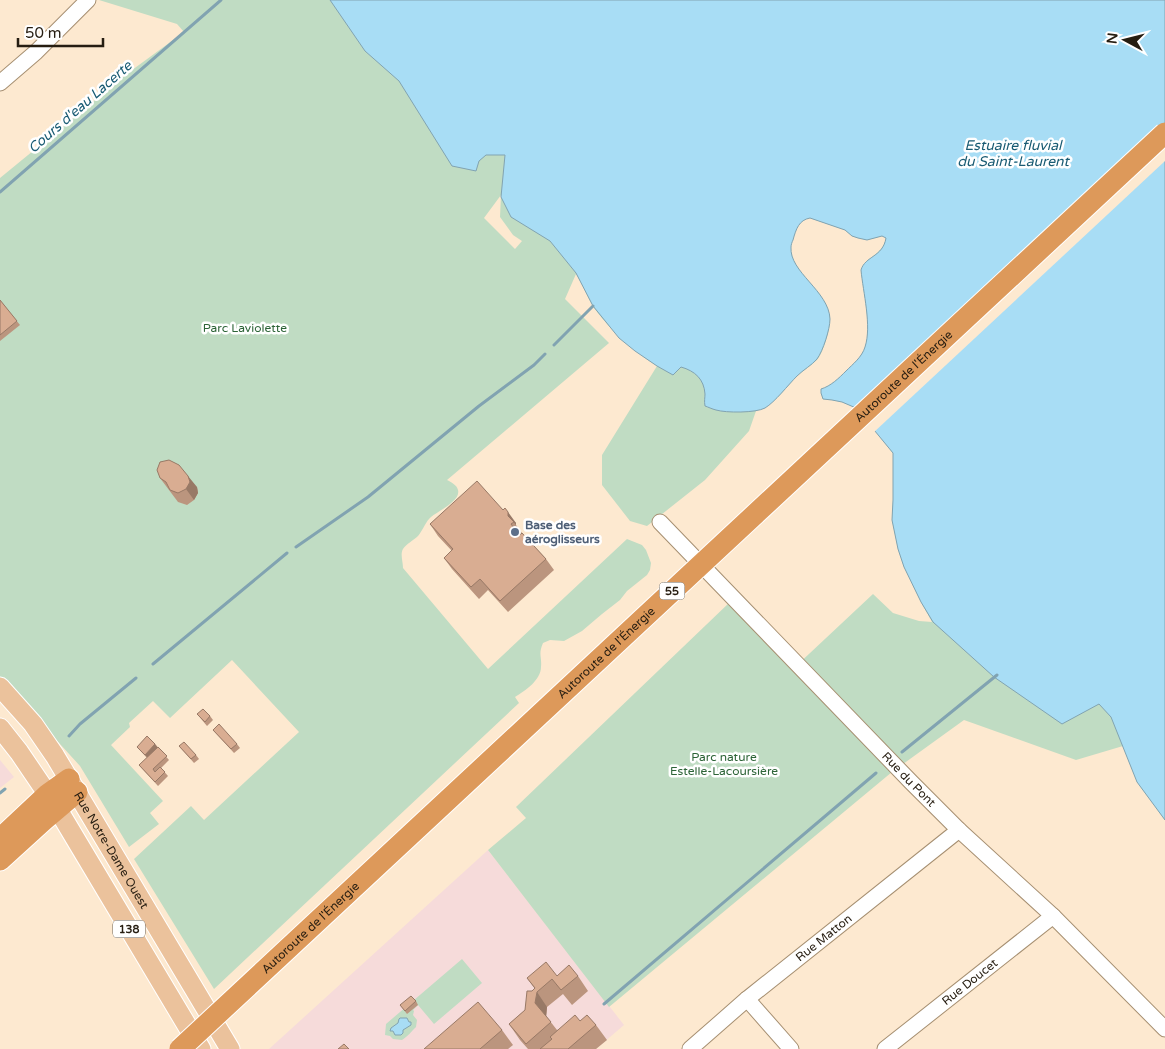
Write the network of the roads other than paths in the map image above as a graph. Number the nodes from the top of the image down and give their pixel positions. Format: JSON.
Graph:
{"nodes":[{"id":1,"x":88,"y":0,"type":"edge"},
{"id":2,"x":0,"y":83,"type":"edge"},
{"id":3,"x":1165,"y":133,"type":"edge"},
{"id":4,"x":1165,"y":151,"type":"edge"},
{"id":5,"x":660,"y":522,"type":"dead end"},
{"id":6,"x":0,"y":686,"type":"edge"},
{"id":7,"x":0,"y":728,"type":"edge"},
{"id":8,"x":73,"y":786,"type":"junction"},
{"id":9,"x":52,"y":801,"type":"junction"},
{"id":10,"x":959,"y":830,"type":"junction"},
{"id":11,"x":0,"y":839,"type":"edge"},
{"id":12,"x":0,"y":860,"type":"edge"},
{"id":13,"x":1053,"y":916,"type":"junction"},
{"id":14,"x":747,"y":999,"type":"junction"},
{"id":15,"x":1165,"y":1029,"type":"edge"},
{"id":16,"x":180,"y":1049,"type":"edge"},
{"id":17,"x":200,"y":1049,"type":"edge"},
{"id":18,"x":230,"y":1049,"type":"edge"},
{"id":19,"x":690,"y":1049,"type":"edge"},
{"id":20,"x":791,"y":1049,"type":"edge"},
{"id":21,"x":885,"y":1049,"type":"edge"}],
"edges":[{"from":1,"to":2,"type":"street"},
{"from":3,"to":16,"type":"highway","name":"Autoroute de l'Énergie","number":"55","bridge":true},
{"from":4,"to":17,"type":"highway","name":"Autoroute de l'Énergie","number":"55"},
{"from":5,"to":10,"type":"street","name":"Rue du Pont"},
{"from":6,"to":8,"type":"main road","number":"138"},
{"from":7,"to":9,"type":"main road","number":"138"},
{"from":8,"to":9,"type":"highway"},
{"from":8,"to":18,"type":"main road","name":"Rue Notre-Dame Ouest","number":"138"},
{"from":9,"to":11,"type":"highway"},
{"from":9,"to":12,"type":"highway"},
{"from":9,"to":17,"type":"main road","name":"Rue Notre-Dame Ouest","number":"138"},
{"from":10,"to":13,"type":"street","name":"Rue du Pont"},
{"from":10,"to":14,"type":"street","name":"Rue Matton"},
{"from":13,"to":15,"type":"street","name":"Rue du Pont"},
{"from":13,"to":21,"type":"street","name":"Rue Doucet"},
{"from":14,"to":19,"type":"street","name":"Rue Matton"},
{"from":14,"to":20,"type":"street"}]}
